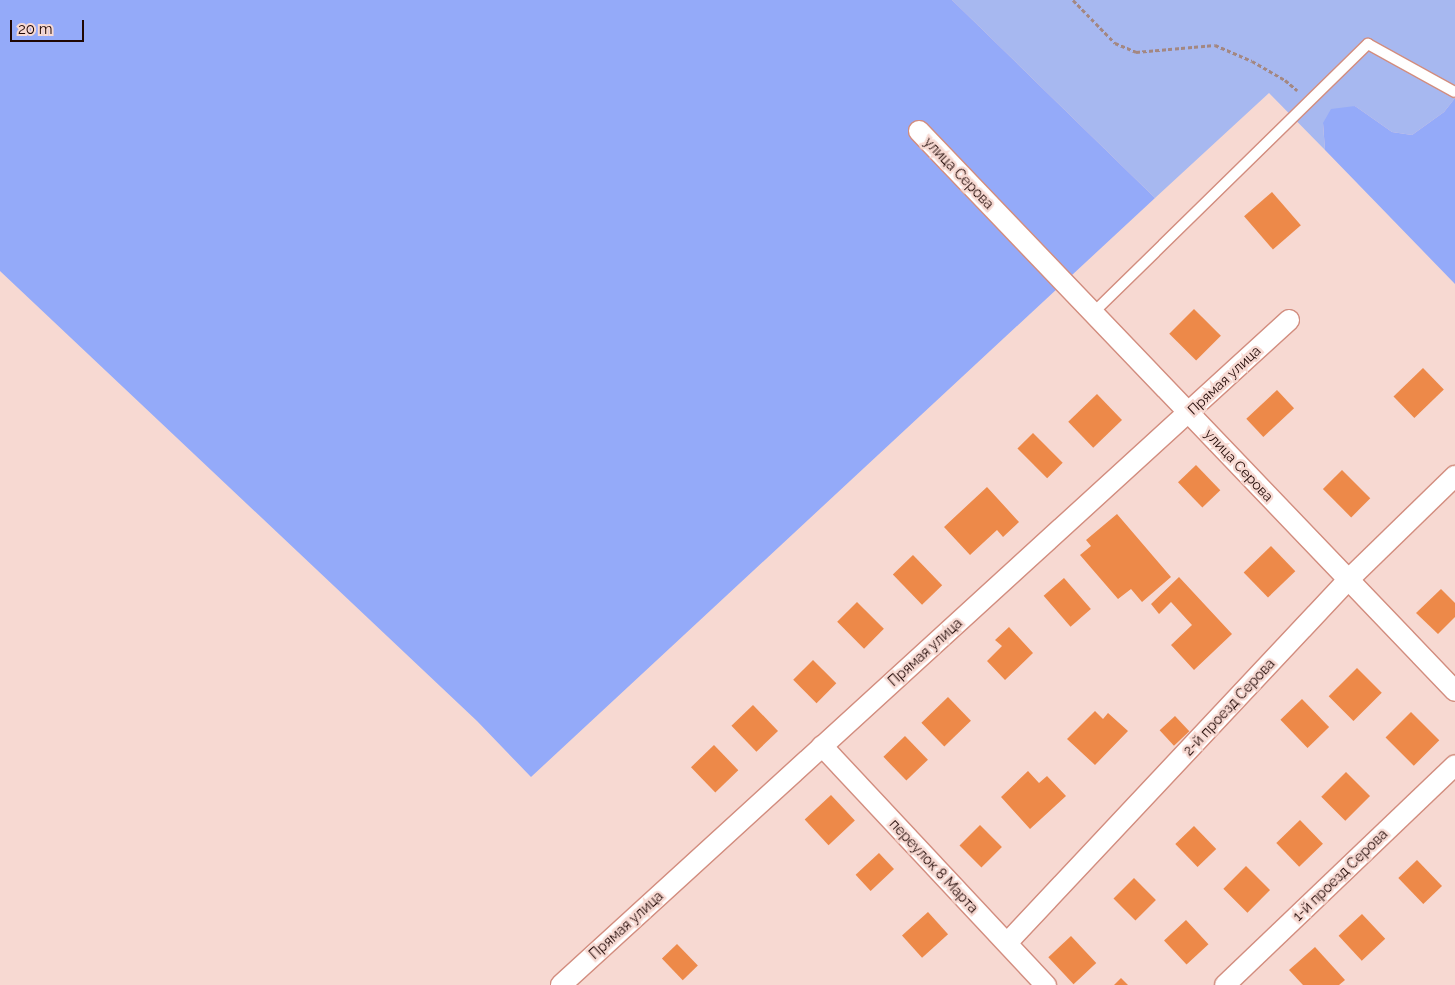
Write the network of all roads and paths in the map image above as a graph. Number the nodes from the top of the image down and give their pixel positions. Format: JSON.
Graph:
{"nodes":[{"id":1,"x":1073,"y":0,"type":"edge"},
{"id":2,"x":1455,"y":92,"type":"edge"},
{"id":3,"x":1310,"y":101,"type":"junction"},
{"id":4,"x":919,"y":131,"type":"dead end"},
{"id":5,"x":1093,"y":313,"type":"junction"},
{"id":6,"x":1289,"y":320,"type":"dead end"},
{"id":7,"x":1188,"y":412,"type":"junction"},
{"id":8,"x":1455,"y":476,"type":"edge"},
{"id":9,"x":1348,"y":581,"type":"junction"},
{"id":10,"x":1455,"y":691,"type":"edge"},
{"id":11,"x":822,"y":746,"type":"junction"},
{"id":12,"x":1455,"y":765,"type":"edge"},
{"id":13,"x":1008,"y":942,"type":"junction"},
{"id":14,"x":561,"y":985,"type":"edge"},
{"id":15,"x":1046,"y":985,"type":"edge"},
{"id":16,"x":1225,"y":985,"type":"edge"}],
"edges":[{"from":1,"to":3,"type":"path"},
{"from":2,"to":3,"type":"lane"},
{"from":3,"to":5,"type":"lane"},
{"from":4,"to":5,"type":"street","name":"улица Серова"},
{"from":5,"to":7,"type":"street","name":"улица Серова"},
{"from":6,"to":7,"type":"street","name":"Прямая улица"},
{"from":7,"to":9,"type":"street","name":"улица Серова"},
{"from":7,"to":11,"type":"street","name":"Прямая улица"},
{"from":8,"to":9,"type":"street","name":"2-й проезд Серова"},
{"from":9,"to":10,"type":"street","name":"улица Серова"},
{"from":9,"to":13,"type":"street","name":"2-й проезд Серова"},
{"from":11,"to":13,"type":"street","name":"переулок 8 Марта"},
{"from":11,"to":14,"type":"street","name":"Прямая улица"},
{"from":12,"to":16,"type":"street","name":"1-й проезд Серова"},
{"from":13,"to":15,"type":"street","name":"переулок 8 Марта"}]}
